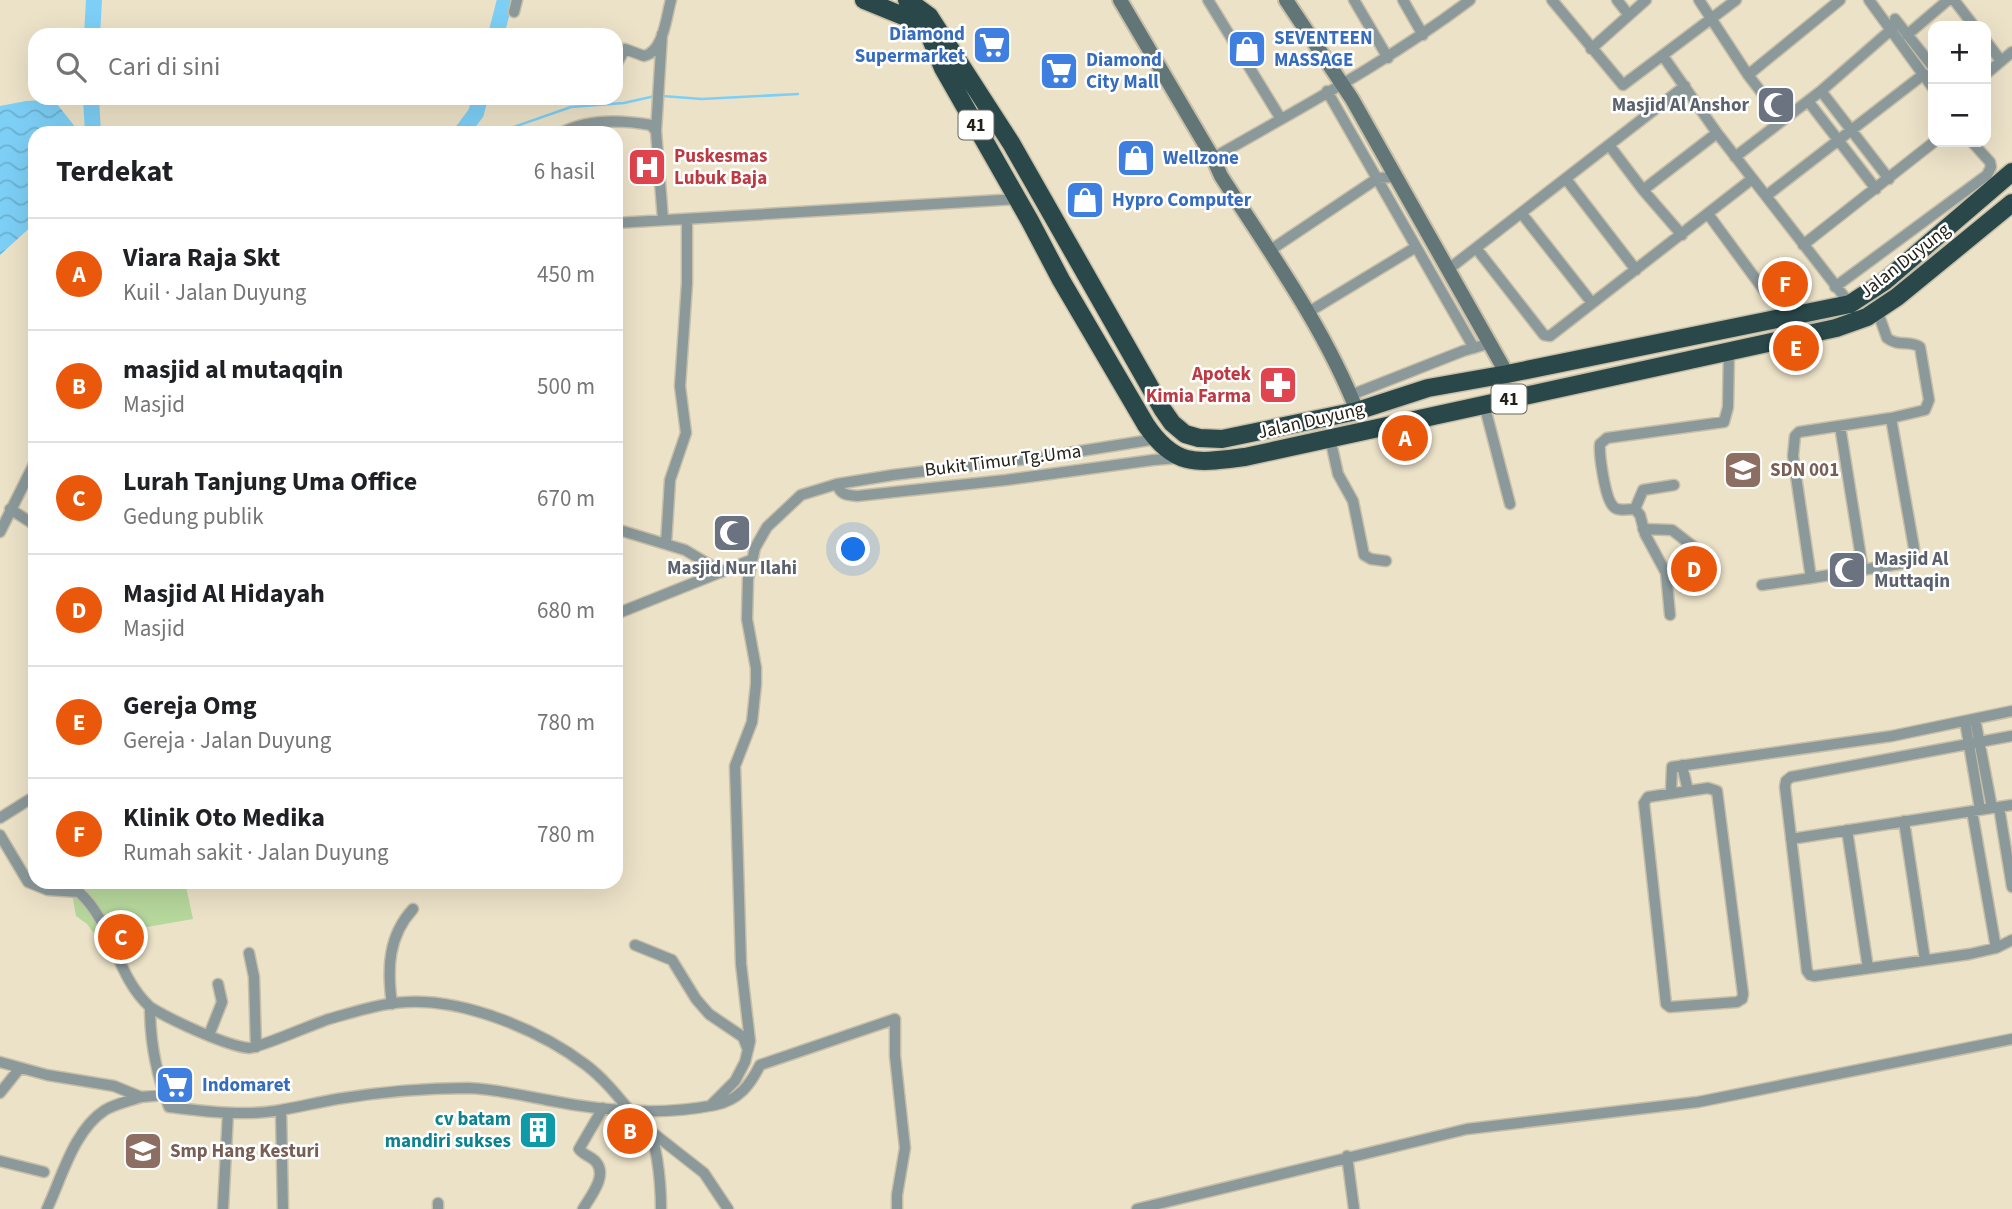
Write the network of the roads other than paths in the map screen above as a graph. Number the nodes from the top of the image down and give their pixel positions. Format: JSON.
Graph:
{"nodes":[{"id":1,"x":517,"y":0,"type":"edge"},
{"id":2,"x":671,"y":0,"type":"edge"},
{"id":3,"x":864,"y":0,"type":"edge"},
{"id":4,"x":907,"y":0,"type":"edge"},
{"id":5,"x":1120,"y":0,"type":"edge"},
{"id":6,"x":1208,"y":0,"type":"edge"},
{"id":7,"x":1286,"y":0,"type":"edge"},
{"id":8,"x":1354,"y":0,"type":"edge"},
{"id":9,"x":1403,"y":0,"type":"edge"},
{"id":10,"x":1470,"y":0,"type":"edge"},
{"id":11,"x":1552,"y":0,"type":"edge"},
{"id":12,"x":1616,"y":0,"type":"edge"},
{"id":13,"x":1646,"y":0,"type":"edge"},
{"id":14,"x":1699,"y":0,"type":"edge"},
{"id":15,"x":1736,"y":0,"type":"edge"},
{"id":16,"x":1840,"y":0,"type":"edge"},
{"id":17,"x":1869,"y":0,"type":"edge"},
{"id":18,"x":1948,"y":0,"type":"edge"},
{"id":19,"x":1954,"y":0,"type":"edge"},
{"id":20,"x":514,"y":12,"type":"dead end"},
{"id":21,"x":1628,"y":14,"type":"junction"},
{"id":22,"x":1710,"y":19,"type":"junction"},
{"id":23,"x":1970,"y":21,"type":"edge"},
{"id":24,"x":1894,"y":24,"type":"junction"},
{"id":25,"x":662,"y":34,"type":"junction"},
{"id":26,"x":1423,"y":35,"type":"junction"},
{"id":27,"x":1908,"y":35,"type":"junction"},
{"id":28,"x":1991,"y":48,"type":"edge"},
{"id":29,"x":1591,"y":49,"type":"junction"},
{"id":30,"x":2012,"y":52,"type":"edge"},
{"id":31,"x":623,"y":53,"type":"edge"},
{"id":32,"x":1663,"y":56,"type":"junction"},
{"id":33,"x":1388,"y":58,"type":"junction"},
{"id":34,"x":2001,"y":61,"type":"junction"},
{"id":35,"x":1928,"y":69,"type":"edge"},
{"id":36,"x":1928,"y":70,"type":"edge"},
{"id":37,"x":1991,"y":70,"type":"edge"},
{"id":38,"x":1928,"y":72,"type":"edge"},
{"id":39,"x":1748,"y":75,"type":"junction"},
{"id":40,"x":1342,"y":85,"type":"junction"},
{"id":41,"x":1685,"y":86,"type":"junction"},
{"id":42,"x":1327,"y":91,"type":"junction"},
{"id":43,"x":1821,"y":91,"type":"junction"},
{"id":44,"x":1808,"y":101,"type":"junction"},
{"id":45,"x":1281,"y":119,"type":"junction"},
{"id":46,"x":1782,"y":119,"type":"junction"},
{"id":47,"x":608,"y":126,"type":"edge"},
{"id":48,"x":1852,"y":130,"type":"junction"},
{"id":49,"x":656,"y":131,"type":"junction"},
{"id":50,"x":1717,"y":133,"type":"junction"},
{"id":51,"x":1839,"y":140,"type":"junction"},
{"id":52,"x":1609,"y":145,"type":"junction"},
{"id":53,"x":1013,"y":147,"type":"junction"},
{"id":54,"x":1928,"y":147,"type":"edge"},
{"id":55,"x":1976,"y":147,"type":"edge"},
{"id":56,"x":1735,"y":156,"type":"junction"},
{"id":57,"x":995,"y":158,"type":"junction"},
{"id":58,"x":1213,"y":158,"type":"junction"},
{"id":59,"x":2012,"y":172,"type":"edge"},
{"id":60,"x":1029,"y":176,"type":"junction"},
{"id":61,"x":1395,"y":177,"type":"junction"},
{"id":62,"x":1378,"y":178,"type":"junction"},
{"id":63,"x":1566,"y":179,"type":"junction"},
{"id":64,"x":1752,"y":179,"type":"junction"},
{"id":65,"x":1889,"y":179,"type":"junction"},
{"id":66,"x":1876,"y":189,"type":"junction"},
{"id":67,"x":1643,"y":190,"type":"junction"},
{"id":68,"x":1015,"y":195,"type":"junction"},
{"id":69,"x":1766,"y":196,"type":"junction"},
{"id":70,"x":2012,"y":203,"type":"edge"},
{"id":71,"x":1522,"y":214,"type":"junction"},
{"id":72,"x":1708,"y":214,"type":"junction"},
{"id":73,"x":687,"y":219,"type":"junction"},
{"id":74,"x":663,"y":220,"type":"junction"},
{"id":75,"x":623,"y":223,"type":"edge"},
{"id":76,"x":1682,"y":235,"type":"junction"},
{"id":77,"x":1432,"y":241,"type":"junction"},
{"id":78,"x":1803,"y":245,"type":"junction"},
{"id":79,"x":1476,"y":248,"type":"junction"},
{"id":80,"x":1417,"y":249,"type":"junction"},
{"id":81,"x":1269,"y":250,"type":"junction"},
{"id":82,"x":1450,"y":268,"type":"junction"},
{"id":83,"x":1636,"y":270,"type":"junction"},
{"id":84,"x":1835,"y":287,"type":"junction"},
{"id":85,"x":1766,"y":293,"type":"dead end"},
{"id":86,"x":1592,"y":303,"type":"junction"},
{"id":87,"x":1850,"y":304,"type":"junction"},
{"id":88,"x":1877,"y":310,"type":"junction"},
{"id":89,"x":1307,"y":313,"type":"junction"},
{"id":90,"x":1491,"y":343,"type":"junction"},
{"id":91,"x":1474,"y":348,"type":"junction"},
{"id":92,"x":1729,"y":351,"type":"junction"},
{"id":93,"x":1507,"y":374,"type":"junction"},
{"id":94,"x":1448,"y":384,"type":"junction"},
{"id":95,"x":1407,"y":395,"type":"junction"},
{"id":96,"x":1354,"y":403,"type":"junction"},
{"id":97,"x":1484,"y":404,"type":"junction"},
{"id":98,"x":1455,"y":410,"type":"junction"},
{"id":99,"x":1891,"y":418,"type":"junction"},
{"id":100,"x":1415,"y":420,"type":"junction"},
{"id":101,"x":1840,"y":426,"type":"junction"},
{"id":102,"x":1156,"y":439,"type":"junction"},
{"id":103,"x":1330,"y":439,"type":"junction"},
{"id":104,"x":1179,"y":458,"type":"junction"},
{"id":105,"x":28,"y":476,"type":"edge"},
{"id":106,"x":837,"y":484,"type":"junction"},
{"id":107,"x":1674,"y":485,"type":"dead end"},
{"id":108,"x":1510,"y":504,"type":"dead end"},
{"id":109,"x":10,"y":509,"type":"junction"},
{"id":110,"x":1635,"y":509,"type":"junction"},
{"id":111,"x":28,"y":520,"type":"edge"},
{"id":112,"x":1643,"y":528,"type":"junction"},
{"id":113,"x":623,"y":531,"type":"edge"},
{"id":114,"x":0,"y":532,"type":"edge"},
{"id":115,"x":666,"y":544,"type":"junction"},
{"id":116,"x":1703,"y":554,"type":"dead end"},
{"id":117,"x":751,"y":560,"type":"junction"},
{"id":118,"x":1386,"y":561,"type":"dead end"},
{"id":119,"x":1863,"y":570,"type":"junction"},
{"id":120,"x":722,"y":572,"type":"junction"},
{"id":121,"x":1811,"y":578,"type":"junction"},
{"id":122,"x":1762,"y":585,"type":"dead end"},
{"id":123,"x":623,"y":611,"type":"edge"},
{"id":124,"x":1670,"y":615,"type":"dead end"},
{"id":125,"x":2012,"y":711,"type":"edge"},
{"id":126,"x":1970,"y":720,"type":"junction"},
{"id":127,"x":2012,"y":736,"type":"edge"},
{"id":128,"x":1981,"y":744,"type":"junction"},
{"id":129,"x":1969,"y":745,"type":"junction"},
{"id":130,"x":1677,"y":766,"type":"junction"},
{"id":131,"x":1986,"y":774,"type":"junction"},
{"id":132,"x":1975,"y":777,"type":"junction"},
{"id":133,"x":1688,"y":790,"type":"junction"},
{"id":134,"x":1671,"y":793,"type":"junction"},
{"id":135,"x":28,"y":800,"type":"edge"},
{"id":136,"x":2012,"y":805,"type":"edge"},
{"id":137,"x":1995,"y":808,"type":"junction"},
{"id":138,"x":1976,"y":810,"type":"junction"},
{"id":139,"x":0,"y":818,"type":"edge"},
{"id":140,"x":1904,"y":821,"type":"junction"},
{"id":141,"x":1847,"y":830,"type":"junction"},
{"id":142,"x":0,"y":835,"type":"edge"},
{"id":143,"x":1791,"y":839,"type":"junction"},
{"id":144,"x":28,"y":882,"type":"edge"},
{"id":145,"x":2012,"y":887,"type":"edge"},
{"id":146,"x":46,"y":889,"type":"edge"},
{"id":147,"x":413,"y":909,"type":"dead end"},
{"id":148,"x":2012,"y":940,"type":"edge"},
{"id":149,"x":635,"y":945,"type":"dead end"},
{"id":150,"x":1996,"y":948,"type":"junction"},
{"id":151,"x":249,"y":953,"type":"dead end"},
{"id":152,"x":1925,"y":960,"type":"junction"},
{"id":153,"x":1868,"y":968,"type":"junction"},
{"id":154,"x":218,"y":984,"type":"dead end"},
{"id":155,"x":392,"y":1004,"type":"junction"},
{"id":156,"x":150,"y":1007,"type":"junction"},
{"id":157,"x":209,"y":1035,"type":"junction"},
{"id":158,"x":2012,"y":1039,"type":"edge"},
{"id":159,"x":256,"y":1047,"type":"junction"},
{"id":160,"x":748,"y":1050,"type":"junction"},
{"id":161,"x":0,"y":1062,"type":"edge"},
{"id":162,"x":20,"y":1068,"type":"junction"},
{"id":163,"x":0,"y":1093,"type":"edge"},
{"id":164,"x":164,"y":1095,"type":"junction"},
{"id":165,"x":141,"y":1097,"type":"junction"},
{"id":166,"x":711,"y":1106,"type":"junction"},
{"id":167,"x":603,"y":1108,"type":"junction"},
{"id":168,"x":281,"y":1110,"type":"junction"},
{"id":169,"x":630,"y":1111,"type":"junction"},
{"id":170,"x":645,"y":1111,"type":"junction"},
{"id":171,"x":228,"y":1113,"type":"junction"},
{"id":172,"x":653,"y":1133,"type":"junction"},
{"id":173,"x":1348,"y":1156,"type":"junction"},
{"id":174,"x":0,"y":1161,"type":"edge"},
{"id":175,"x":44,"y":1171,"type":"dead end"},
{"id":176,"x":47,"y":1209,"type":"edge"},
{"id":177,"x":223,"y":1209,"type":"edge"},
{"id":178,"x":283,"y":1209,"type":"edge"},
{"id":179,"x":583,"y":1209,"type":"edge"},
{"id":180,"x":661,"y":1209,"type":"edge"},
{"id":181,"x":728,"y":1209,"type":"edge"},
{"id":182,"x":897,"y":1209,"type":"edge"},
{"id":183,"x":1137,"y":1209,"type":"edge"},
{"id":184,"x":1354,"y":1209,"type":"edge"}],
"edges":[{"from":1,"to":20,"type":"street"},
{"from":2,"to":25,"type":"street"},
{"from":3,"to":57,"type":"highway","number":"41"},
{"from":4,"to":53,"type":"highway","name":"Jalan Duyung","number":"41"},
{"from":5,"to":58,"type":"street"},
{"from":6,"to":45,"type":"street"},
{"from":7,"to":40,"type":"street"},
{"from":8,"to":33,"type":"street"},
{"from":9,"to":26,"type":"street"},
{"from":10,"to":26,"type":"street"},
{"from":11,"to":29,"type":"street"},
{"from":12,"to":21,"type":"street"},
{"from":13,"to":21,"type":"street"},
{"from":14,"to":22,"type":"street"},
{"from":15,"to":22,"type":"street"},
{"from":16,"to":39,"type":"street"},
{"from":17,"to":24,"type":"street"},
{"from":18,"to":27,"type":"street"},
{"from":19,"to":23,"type":"street"},
{"from":21,"to":29,"type":"street"},
{"from":22,"to":32,"type":"street"},
{"from":22,"to":39,"type":"street"},
{"from":24,"to":27,"type":"street"},
{"from":24,"to":36,"type":"street"},
{"from":24,"to":43,"type":"street"},
{"from":25,"to":31,"type":"street"},
{"from":25,"to":49,"type":"street"},
{"from":26,"to":33,"type":"street"},
{"from":27,"to":35,"type":"street"},
{"from":28,"to":34,"type":"street"},
{"from":29,"to":32,"type":"street"},
{"from":30,"to":34,"type":"street"},
{"from":32,"to":41,"type":"street"},
{"from":33,"to":40,"type":"street"},
{"from":34,"to":37,"type":"street"},
{"from":38,"to":48,"type":"street"},
{"from":39,"to":46,"type":"street"},
{"from":40,"to":42,"type":"street"},
{"from":40,"to":61,"type":"street"},
{"from":41,"to":50,"type":"street"},
{"from":41,"to":52,"type":"street"},
{"from":42,"to":45,"type":"street"},
{"from":42,"to":62,"type":"street"},
{"from":43,"to":44,"type":"street"},
{"from":43,"to":48,"type":"street"},
{"from":44,"to":46,"type":"street"},
{"from":44,"to":51,"type":"street"},
{"from":45,"to":58,"type":"street"},
{"from":46,"to":56,"type":"street"},
{"from":47,"to":49,"type":"street"},
{"from":48,"to":51,"type":"street"},
{"from":48,"to":65,"type":"street"},
{"from":49,"to":74,"type":"street"},
{"from":50,"to":56,"type":"street"},
{"from":50,"to":67,"type":"street"},
{"from":51,"to":66,"type":"street"},
{"from":51,"to":69,"type":"street"},
{"from":52,"to":63,"type":"street"},
{"from":52,"to":67,"type":"street"},
{"from":53,"to":57,"type":"highway"},
{"from":53,"to":60,"type":"highway","name":"Jalan Duyung","number":"41"},
{"from":54,"to":65,"type":"street"},
{"from":55,"to":84,"type":"street"},
{"from":56,"to":64,"type":"street"},
{"from":57,"to":68,"type":"highway","number":"41"},
{"from":58,"to":81,"type":"street"},
{"from":59,"to":87,"type":"highway","name":"Jalan Duyung","number":"41"},
{"from":60,"to":68,"type":"highway"},
{"from":60,"to":96,"type":"highway","name":"Jalan Duyung","number":"41"},
{"from":61,"to":62,"type":"street"},
{"from":61,"to":77,"type":"street"},
{"from":62,"to":80,"type":"street"},
{"from":62,"to":81,"type":"street"},
{"from":63,"to":71,"type":"street"},
{"from":63,"to":83,"type":"street"},
{"from":64,"to":69,"type":"street"},
{"from":64,"to":72,"type":"street"},
{"from":65,"to":66,"type":"street"},
{"from":66,"to":78,"type":"street"},
{"from":67,"to":76,"type":"street"},
{"from":68,"to":73,"type":"street"},
{"from":68,"to":102,"type":"highway","number":"41"},
{"from":69,"to":78,"type":"street"},
{"from":70,"to":88,"type":"highway","name":"Jalan Duyung","number":"41"},
{"from":71,"to":79,"type":"street"},
{"from":71,"to":86,"type":"street"},
{"from":72,"to":76,"type":"street"},
{"from":72,"to":85,"type":"street"},
{"from":73,"to":74,"type":"street"},
{"from":73,"to":115,"type":"street"},
{"from":74,"to":75,"type":"street"},
{"from":76,"to":83,"type":"street"},
{"from":77,"to":80,"type":"street"},
{"from":77,"to":82,"type":"street"},
{"from":78,"to":84,"type":"street"},
{"from":79,"to":82,"type":"street"},
{"from":79,"to":86,"type":"street"},
{"from":80,"to":89,"type":"street"},
{"from":80,"to":91,"type":"street"},
{"from":81,"to":89,"type":"street"},
{"from":82,"to":90,"type":"street"},
{"from":83,"to":86,"type":"street"},
{"from":84,"to":87,"type":"street"},
{"from":87,"to":93,"type":"highway","name":"Jalan Duyung","number":"41"},
{"from":88,"to":92,"type":"highway","name":"Jalan Duyung","number":"41"},
{"from":88,"to":99,"type":"street"},
{"from":89,"to":96,"type":"street"},
{"from":90,"to":91,"type":"street"},
{"from":90,"to":93,"type":"street"},
{"from":91,"to":96,"type":"street"},
{"from":92,"to":97,"type":"highway","name":"Jalan Duyung","number":"41"},
{"from":92,"to":110,"type":"street"},
{"from":93,"to":94,"type":"highway","name":"Jalan Duyung","number":"41"},
{"from":94,"to":95,"type":"highway","name":"Jalan Duyung","number":"41"},
{"from":94,"to":98,"type":"highway"},
{"from":95,"to":96,"type":"highway","name":"Jalan Duyung","number":"41"},
{"from":95,"to":100,"type":"highway"},
{"from":97,"to":98,"type":"highway","name":"Jalan Duyung","number":"41"},
{"from":97,"to":108,"type":"street"},
{"from":98,"to":100,"type":"highway","name":"Jalan Duyung","number":"41"},
{"from":99,"to":101,"type":"street"},
{"from":99,"to":119,"type":"street"},
{"from":100,"to":103,"type":"highway","name":"Jalan Duyung","number":"41"},
{"from":101,"to":119,"type":"street"},
{"from":101,"to":121,"type":"street"},
{"from":102,"to":104,"type":"highway","number":"41"},
{"from":102,"to":106,"type":"street","name":"Bukit Timur Tg.Uma"},
{"from":103,"to":104,"type":"highway","name":"Jalan Duyung","number":"41"},
{"from":103,"to":118,"type":"street"},
{"from":104,"to":106,"type":"street","name":"Bukit Timur Tg.Uma"},
{"from":105,"to":109,"type":"street"},
{"from":106,"to":117,"type":"street","name":"Bukit Timur Tg.Uma"},
{"from":107,"to":110,"type":"street"},
{"from":109,"to":111,"type":"street"},
{"from":109,"to":114,"type":"street"},
{"from":110,"to":112,"type":"street"},
{"from":112,"to":116,"type":"street"},
{"from":112,"to":124,"type":"street"},
{"from":113,"to":115,"type":"street"},
{"from":115,"to":120,"type":"street"},
{"from":117,"to":120,"type":"street"},
{"from":117,"to":160,"type":"street","name":"Bukit Timur Tg.Uma"},
{"from":119,"to":121,"type":"street"},
{"from":120,"to":123,"type":"street"},
{"from":121,"to":122,"type":"street"},
{"from":125,"to":126,"type":"street"},
{"from":126,"to":128,"type":"street"},
{"from":126,"to":129,"type":"street"},
{"from":126,"to":130,"type":"street"},
{"from":127,"to":128,"type":"street"},
{"from":128,"to":129,"type":"street"},
{"from":128,"to":131,"type":"street"},
{"from":129,"to":132,"type":"street"},
{"from":129,"to":143,"type":"street"},
{"from":130,"to":133,"type":"street"},
{"from":130,"to":134,"type":"street"},
{"from":131,"to":132,"type":"street"},
{"from":131,"to":137,"type":"street"},
{"from":132,"to":138,"type":"street"},
{"from":133,"to":134,"type":"street"},
{"from":133,"to":134,"type":"street"},
{"from":135,"to":139,"type":"street"},
{"from":136,"to":137,"type":"street"},
{"from":137,"to":138,"type":"street"},
{"from":137,"to":145,"type":"street"},
{"from":138,"to":140,"type":"street"},
{"from":138,"to":150,"type":"street"},
{"from":140,"to":141,"type":"street"},
{"from":140,"to":152,"type":"street"},
{"from":141,"to":143,"type":"street"},
{"from":141,"to":153,"type":"street"},
{"from":142,"to":144,"type":"street"},
{"from":143,"to":153,"type":"street"},
{"from":146,"to":156,"type":"street"},
{"from":147,"to":155,"type":"street"},
{"from":148,"to":150,"type":"street"},
{"from":149,"to":160,"type":"street"},
{"from":150,"to":152,"type":"street"},
{"from":151,"to":159,"type":"street"},
{"from":152,"to":153,"type":"street"},
{"from":154,"to":157,"type":"street"},
{"from":155,"to":159,"type":"street"},
{"from":155,"to":169,"type":"street"},
{"from":156,"to":157,"type":"street"},
{"from":156,"to":164,"type":"street"},
{"from":157,"to":159,"type":"street"},
{"from":158,"to":173,"type":"street"},
{"from":160,"to":166,"type":"street"},
{"from":161,"to":162,"type":"street"},
{"from":162,"to":163,"type":"street"},
{"from":162,"to":165,"type":"street"},
{"from":164,"to":165,"type":"street"},
{"from":164,"to":171,"type":"street"},
{"from":165,"to":176,"type":"street"},
{"from":166,"to":170,"type":"street"},
{"from":166,"to":182,"type":"street"},
{"from":167,"to":168,"type":"street"},
{"from":167,"to":169,"type":"street"},
{"from":167,"to":179,"type":"street"},
{"from":168,"to":171,"type":"street"},
{"from":168,"to":178,"type":"street"},
{"from":169,"to":170,"type":"street"},
{"from":170,"to":172,"type":"street"},
{"from":171,"to":177,"type":"street"},
{"from":172,"to":180,"type":"street"},
{"from":172,"to":181,"type":"street"},
{"from":173,"to":183,"type":"street"},
{"from":173,"to":184,"type":"street"},
{"from":174,"to":175,"type":"street"}]}
